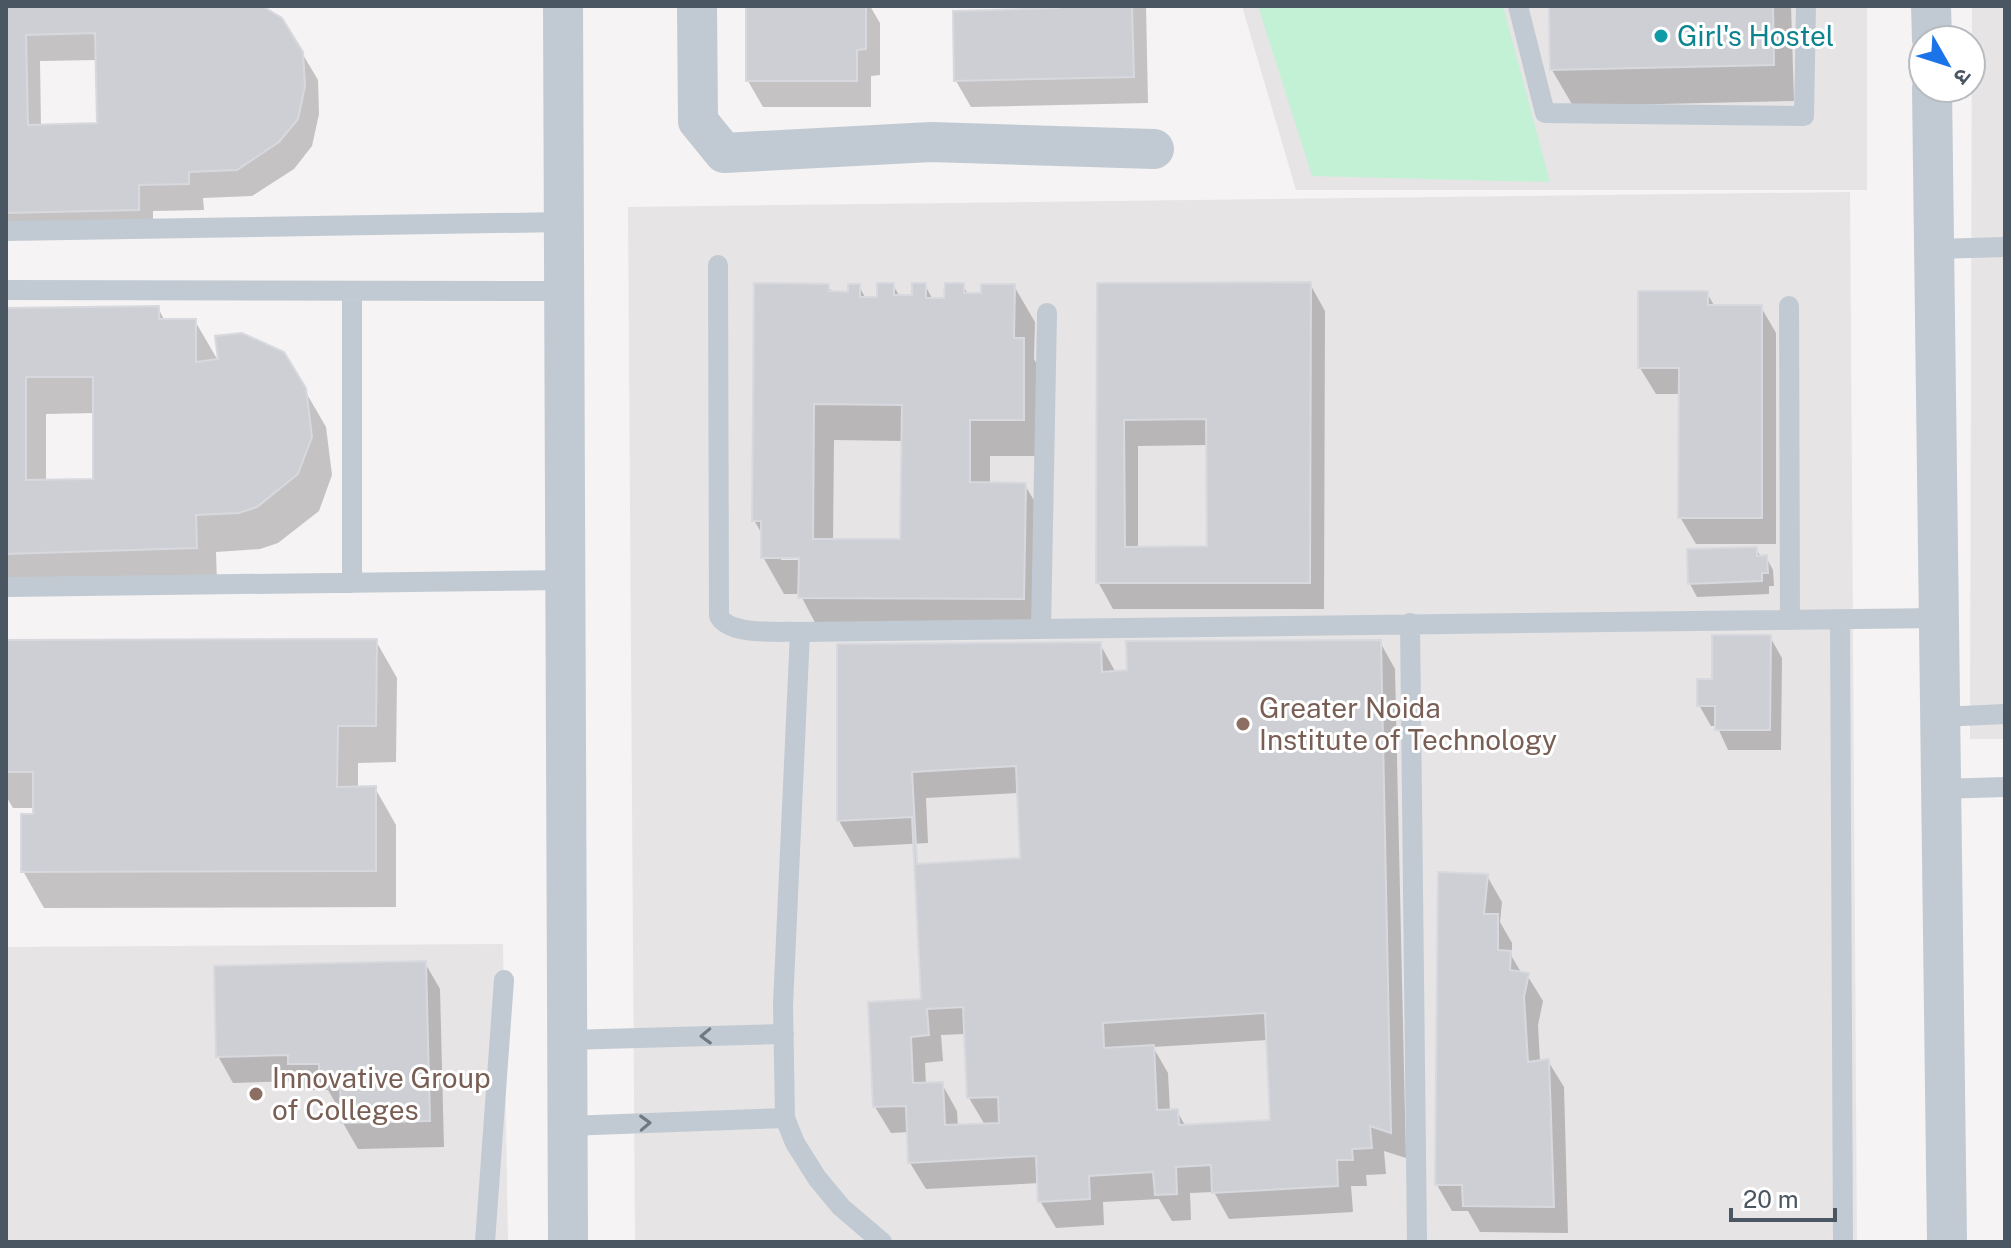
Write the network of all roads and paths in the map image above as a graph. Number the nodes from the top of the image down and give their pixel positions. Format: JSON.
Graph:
{"nodes":[{"id":1,"x":563,"y":6,"type":"edge"},
{"id":2,"x":697,"y":6,"type":"edge"},
{"id":3,"x":1518,"y":6,"type":"edge"},
{"id":4,"x":1806,"y":6,"type":"edge"},
{"id":5,"x":1932,"y":104,"type":"edge"},
{"id":6,"x":1154,"y":149,"type":"dead end"},
{"id":7,"x":564,"y":222,"type":"junction"},
{"id":8,"x":6,"y":231,"type":"edge"},
{"id":9,"x":2005,"y":247,"type":"edge"},
{"id":10,"x":1935,"y":249,"type":"junction"},
{"id":11,"x":718,"y":265,"type":"dead end"},
{"id":12,"x":6,"y":290,"type":"edge"},
{"id":13,"x":352,"y":291,"type":"junction"},
{"id":14,"x":564,"y":291,"type":"junction"},
{"id":15,"x":1789,"y":306,"type":"dead end"},
{"id":16,"x":1047,"y":313,"type":"dead end"},
{"id":17,"x":565,"y":580,"type":"junction"},
{"id":18,"x":352,"y":583,"type":"junction"},
{"id":19,"x":6,"y":587,"type":"edge"},
{"id":20,"x":1939,"y":618,"type":"junction"},
{"id":21,"x":1790,"y":619,"type":"junction"},
{"id":22,"x":1840,"y":619,"type":"junction"},
{"id":23,"x":1410,"y":623,"type":"junction"},
{"id":24,"x":1041,"y":629,"type":"junction"},
{"id":25,"x":800,"y":632,"type":"junction"},
{"id":26,"x":2005,"y":714,"type":"edge"},
{"id":27,"x":1940,"y":717,"type":"junction"},
{"id":28,"x":2005,"y":787,"type":"edge"},
{"id":29,"x":1941,"y":789,"type":"junction"},
{"id":30,"x":504,"y":980,"type":"dead end"},
{"id":31,"x":784,"y":1034,"type":"junction"},
{"id":32,"x":567,"y":1040,"type":"junction"},
{"id":33,"x":785,"y":1118,"type":"junction"},
{"id":34,"x":567,"y":1126,"type":"junction"},
{"id":35,"x":485,"y":1242,"type":"edge"},
{"id":36,"x":568,"y":1242,"type":"edge"},
{"id":37,"x":882,"y":1242,"type":"edge"},
{"id":38,"x":1417,"y":1242,"type":"edge"},
{"id":39,"x":1843,"y":1242,"type":"edge"},
{"id":40,"x":1947,"y":1242,"type":"edge"}],
"edges":[{"from":1,"to":7,"type":"street"},
{"from":2,"to":6,"type":"street"},
{"from":3,"to":4,"type":"lane"},
{"from":5,"to":10,"type":"street"},
{"from":7,"to":8,"type":"lane"},
{"from":7,"to":14,"type":"street"},
{"from":9,"to":10,"type":"lane"},
{"from":10,"to":20,"type":"street"},
{"from":11,"to":25,"type":"lane"},
{"from":12,"to":13,"type":"lane"},
{"from":13,"to":14,"type":"lane"},
{"from":13,"to":18,"type":"lane"},
{"from":14,"to":17,"type":"street"},
{"from":15,"to":21,"type":"lane"},
{"from":16,"to":24,"type":"lane"},
{"from":17,"to":18,"type":"lane"},
{"from":17,"to":32,"type":"street"},
{"from":18,"to":19,"type":"lane"},
{"from":20,"to":22,"type":"lane"},
{"from":20,"to":27,"type":"street"},
{"from":21,"to":22,"type":"lane"},
{"from":21,"to":23,"type":"lane"},
{"from":22,"to":39,"type":"lane"},
{"from":23,"to":24,"type":"lane"},
{"from":23,"to":38,"type":"lane"},
{"from":24,"to":25,"type":"lane"},
{"from":25,"to":31,"type":"lane"},
{"from":26,"to":27,"type":"lane"},
{"from":27,"to":29,"type":"street"},
{"from":28,"to":29,"type":"lane"},
{"from":29,"to":40,"type":"street"},
{"from":30,"to":35,"type":"lane"},
{"from":31,"to":32,"type":"lane","one_way":true},
{"from":31,"to":33,"type":"lane"},
{"from":32,"to":34,"type":"street"},
{"from":34,"to":33,"type":"lane","one_way":true},
{"from":33,"to":37,"type":"lane"},
{"from":34,"to":36,"type":"street"}]}
